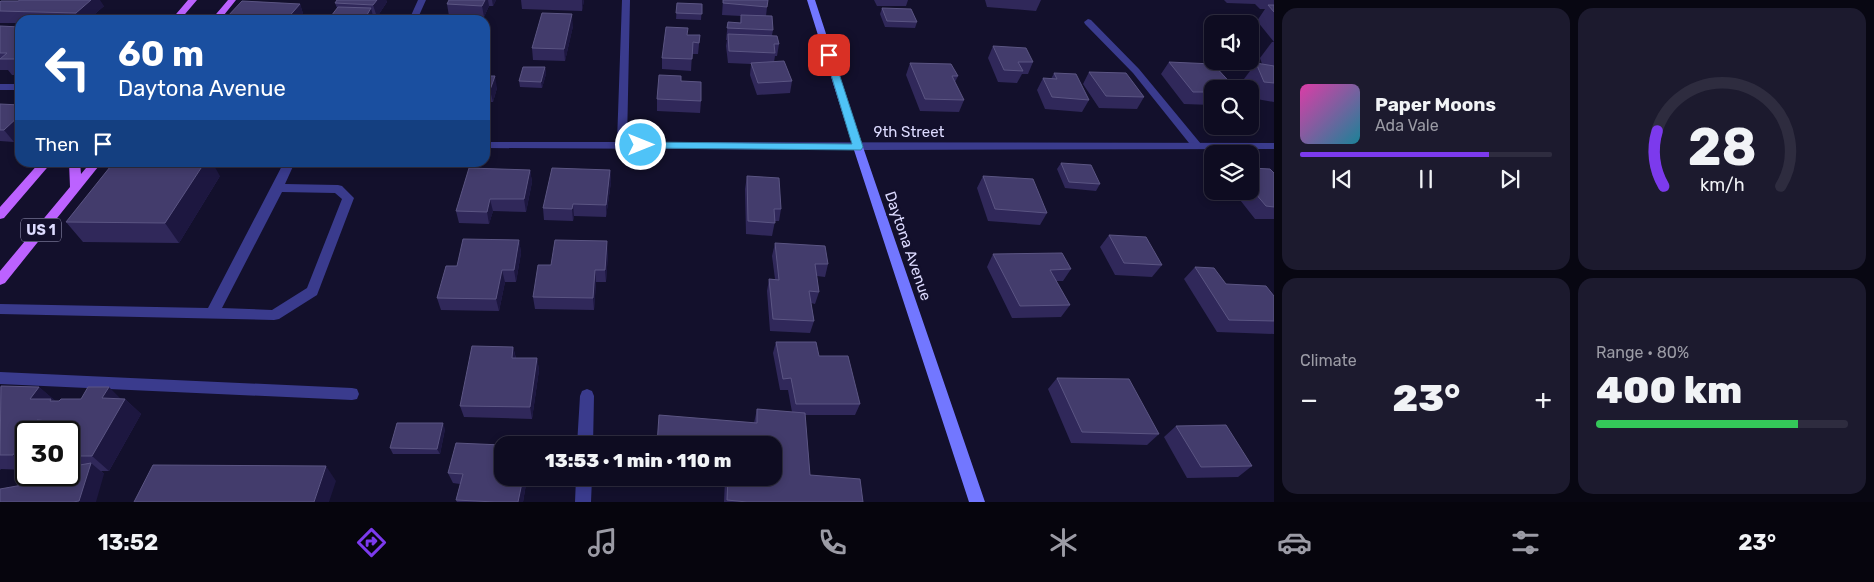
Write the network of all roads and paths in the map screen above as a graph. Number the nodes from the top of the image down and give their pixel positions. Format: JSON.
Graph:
{"nodes":[{"id":1,"x":193,"y":0,"type":"edge"},
{"id":2,"x":232,"y":0,"type":"edge"},
{"id":3,"x":422,"y":0,"type":"edge"},
{"id":4,"x":626,"y":0,"type":"edge"},
{"id":5,"x":811,"y":0,"type":"edge"},
{"id":6,"x":180,"y":15,"type":"edge"},
{"id":7,"x":219,"y":15,"type":"edge"},
{"id":8,"x":415,"y":15,"type":"edge"},
{"id":9,"x":1088,"y":22,"type":"dead end"},
{"id":10,"x":0,"y":87,"type":"edge"},
{"id":11,"x":15,"y":87,"type":"edge"},
{"id":12,"x":490,"y":145,"type":"edge"},
{"id":13,"x":622,"y":145,"type":"junction"},
{"id":14,"x":1196,"y":146,"type":"junction"},
{"id":15,"x":1274,"y":146,"type":"edge"},
{"id":16,"x":858,"y":147,"type":"junction"},
{"id":17,"x":43,"y":167,"type":"edge"},
{"id":18,"x":74,"y":167,"type":"edge"},
{"id":19,"x":93,"y":167,"type":"edge"},
{"id":20,"x":288,"y":167,"type":"edge"},
{"id":21,"x":76,"y":188,"type":"junction"},
{"id":22,"x":278,"y":188,"type":"junction"},
{"id":23,"x":0,"y":215,"type":"edge"},
{"id":24,"x":0,"y":280,"type":"edge"},
{"id":25,"x":0,"y":309,"type":"edge"},
{"id":26,"x":212,"y":314,"type":"junction"},
{"id":27,"x":0,"y":378,"type":"edge"},
{"id":28,"x":352,"y":394,"type":"dead end"},
{"id":29,"x":587,"y":396,"type":"dead end"},
{"id":30,"x":585,"y":436,"type":"edge"},
{"id":31,"x":584,"y":486,"type":"edge"},
{"id":32,"x":583,"y":502,"type":"edge"},
{"id":33,"x":977,"y":502,"type":"edge"}],
"edges":[{"from":1,"to":6,"type":"main road"},
{"from":2,"to":7,"type":"main road"},
{"from":3,"to":8,"type":"street"},
{"from":4,"to":13,"type":"street"},
{"from":5,"to":16,"type":"street","name":"Daytona Avenue"},
{"from":9,"to":14,"type":"street"},
{"from":10,"to":11,"type":"street"},
{"from":12,"to":13,"type":"street","name":"9th Street"},
{"from":13,"to":16,"type":"street","name":"9th Street"},
{"from":14,"to":15,"type":"street","name":"9th Street"},
{"from":14,"to":16,"type":"street","name":"9th Street"},
{"from":16,"to":33,"type":"street","name":"Daytona Avenue"},
{"from":17,"to":23,"type":"main road","number":"US 1"},
{"from":18,"to":21,"type":"main road"},
{"from":19,"to":21,"type":"main road","number":"US 1"},
{"from":20,"to":22,"type":"street"},
{"from":21,"to":24,"type":"main road","number":"US 1"},
{"from":22,"to":26,"type":"street"},
{"from":22,"to":26,"type":"street"},
{"from":25,"to":26,"type":"street"},
{"from":27,"to":28,"type":"street"},
{"from":29,"to":30,"type":"street"},
{"from":31,"to":32,"type":"street"}]}
